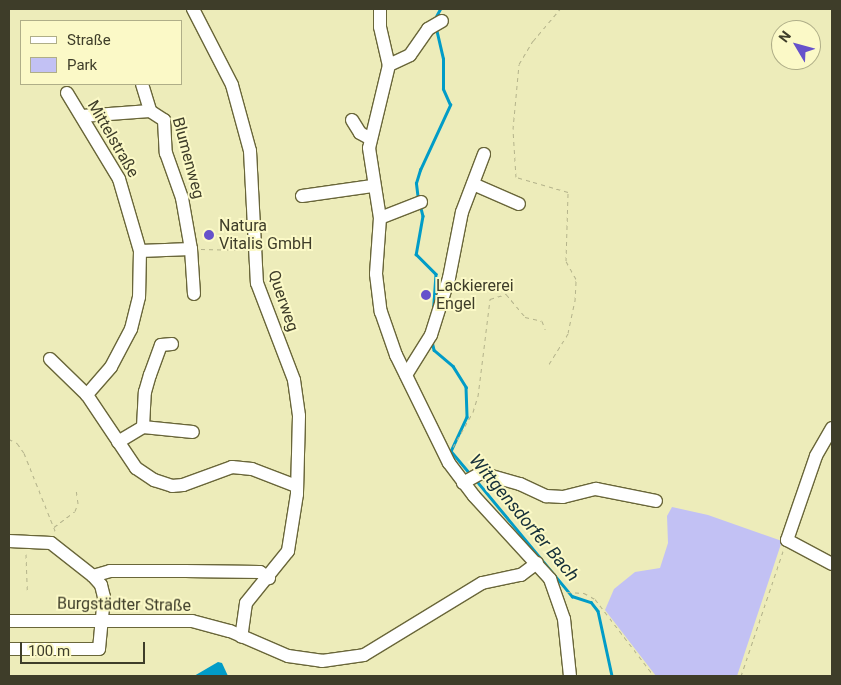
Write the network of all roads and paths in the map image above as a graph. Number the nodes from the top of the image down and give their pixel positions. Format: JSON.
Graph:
{"nodes":[{"id":1,"x":193,"y":9,"type":"edge"},
{"id":2,"x":380,"y":9,"type":"edge"},
{"id":3,"x":560,"y":9,"type":"edge"},
{"id":4,"x":437,"y":23,"type":"dead end"},
{"id":5,"x":389,"y":65,"type":"junction"},
{"id":6,"x":142,"y":85,"type":"edge"},
{"id":7,"x":67,"y":93,"type":"dead end"},
{"id":8,"x":150,"y":111,"type":"junction"},
{"id":9,"x":82,"y":116,"type":"junction"},
{"id":10,"x":352,"y":120,"type":"dead end"},
{"id":11,"x":369,"y":138,"type":"junction"},
{"id":12,"x":484,"y":154,"type":"dead end"},
{"id":13,"x":473,"y":184,"type":"junction"},
{"id":14,"x":372,"y":186,"type":"junction"},
{"id":15,"x":302,"y":196,"type":"dead end"},
{"id":16,"x":418,"y":203,"type":"dead end"},
{"id":17,"x":519,"y":204,"type":"dead end"},
{"id":18,"x":380,"y":218,"type":"junction"},
{"id":19,"x":191,"y":249,"type":"junction"},
{"id":20,"x":140,"y":250,"type":"junction"},
{"id":21,"x":253,"y":250,"type":"junction"},
{"id":22,"x":194,"y":294,"type":"dead end"},
{"id":23,"x":544,"y":329,"type":"dead end"},
{"id":24,"x":172,"y":344,"type":"dead end"},
{"id":25,"x":50,"y":359,"type":"dead end"},
{"id":26,"x":549,"y":364,"type":"dead end"},
{"id":27,"x":406,"y":375,"type":"junction"},
{"id":28,"x":87,"y":395,"type":"junction"},
{"id":29,"x":144,"y":427,"type":"junction"},
{"id":30,"x":832,"y":428,"type":"edge"},
{"id":31,"x":193,"y":432,"type":"dead end"},
{"id":32,"x":9,"y":439,"type":"edge"},
{"id":33,"x":118,"y":442,"type":"junction"},
{"id":34,"x":446,"y":458,"type":"junction"},
{"id":35,"x":469,"y":480,"type":"junction"},
{"id":36,"x":76,"y":488,"type":"dead end"},
{"id":37,"x":296,"y":490,"type":"junction"},
{"id":38,"x":656,"y":501,"type":"dead end"},
{"id":39,"x":54,"y":527,"type":"junction"},
{"id":40,"x":57,"y":536,"type":"dead end"},
{"id":41,"x":9,"y":540,"type":"edge"},
{"id":42,"x":25,"y":540,"type":"junction"},
{"id":43,"x":787,"y":540,"type":"junction"},
{"id":44,"x":537,"y":563,"type":"junction"},
{"id":45,"x":832,"y":564,"type":"edge"},
{"id":46,"x":93,"y":576,"type":"junction"},
{"id":47,"x":269,"y":578,"type":"junction"},
{"id":48,"x":27,"y":590,"type":"dead end"},
{"id":49,"x":557,"y":595,"type":"junction"},
{"id":50,"x":103,"y":619,"type":"junction"},
{"id":51,"x":9,"y":621,"type":"edge"},
{"id":52,"x":241,"y":637,"type":"junction"},
{"id":53,"x":9,"y":649,"type":"edge"},
{"id":54,"x":570,"y":676,"type":"edge"},
{"id":55,"x":654,"y":676,"type":"edge"},
{"id":56,"x":741,"y":676,"type":"edge"}],
"edges":[{"from":1,"to":21,"type":"street","name":"Querweg"},
{"from":2,"to":5,"type":"street"},
{"from":3,"to":26,"type":"path"},
{"from":4,"to":5,"type":"street"},
{"from":5,"to":11,"type":"street"},
{"from":6,"to":8,"type":"street","name":"Blumenweg"},
{"from":7,"to":9,"type":"street","name":"Mittelstraße"},
{"from":8,"to":9,"type":"street","name":"Blumenweg"},
{"from":8,"to":19,"type":"street","name":"Blumenweg"},
{"from":9,"to":20,"type":"street","name":"Mittelstraße"},
{"from":10,"to":11,"type":"street"},
{"from":11,"to":14,"type":"street"},
{"from":12,"to":13,"type":"street"},
{"from":13,"to":17,"type":"street"},
{"from":13,"to":27,"type":"street"},
{"from":14,"to":15,"type":"street"},
{"from":14,"to":18,"type":"street"},
{"from":16,"to":18,"type":"street"},
{"from":18,"to":27,"type":"street"},
{"from":19,"to":20,"type":"street"},
{"from":19,"to":21,"type":"path"},
{"from":19,"to":22,"type":"street","name":"Blumenweg"},
{"from":20,"to":28,"type":"street","name":"Mittelstraße"},
{"from":21,"to":37,"type":"street","name":"Querweg"},
{"from":23,"to":34,"type":"path"},
{"from":24,"to":29,"type":"street"},
{"from":25,"to":28,"type":"street"},
{"from":27,"to":34,"type":"street"},
{"from":28,"to":33,"type":"street"},
{"from":29,"to":31,"type":"street"},
{"from":29,"to":33,"type":"street"},
{"from":30,"to":43,"type":"street"},
{"from":32,"to":39,"type":"path"},
{"from":33,"to":37,"type":"street"},
{"from":34,"to":35,"type":"street"},
{"from":35,"to":38,"type":"street"},
{"from":35,"to":44,"type":"street"},
{"from":36,"to":39,"type":"path"},
{"from":37,"to":47,"type":"street","name":"Querweg"},
{"from":39,"to":40,"type":"path"},
{"from":41,"to":42,"type":"street"},
{"from":42,"to":46,"type":"street"},
{"from":42,"to":48,"type":"path"},
{"from":43,"to":45,"type":"street"},
{"from":43,"to":56,"type":"path"},
{"from":44,"to":49,"type":"street"},
{"from":44,"to":52,"type":"street","name":"Burgstädter Straße"},
{"from":46,"to":47,"type":"street"},
{"from":46,"to":50,"type":"street"},
{"from":47,"to":52,"type":"street","name":"Querweg"},
{"from":49,"to":54,"type":"street"},
{"from":49,"to":55,"type":"path"},
{"from":50,"to":51,"type":"street","name":"Burgstädter Straße"},
{"from":50,"to":52,"type":"street","name":"Burgstädter Straße"},
{"from":50,"to":53,"type":"street"}]}
